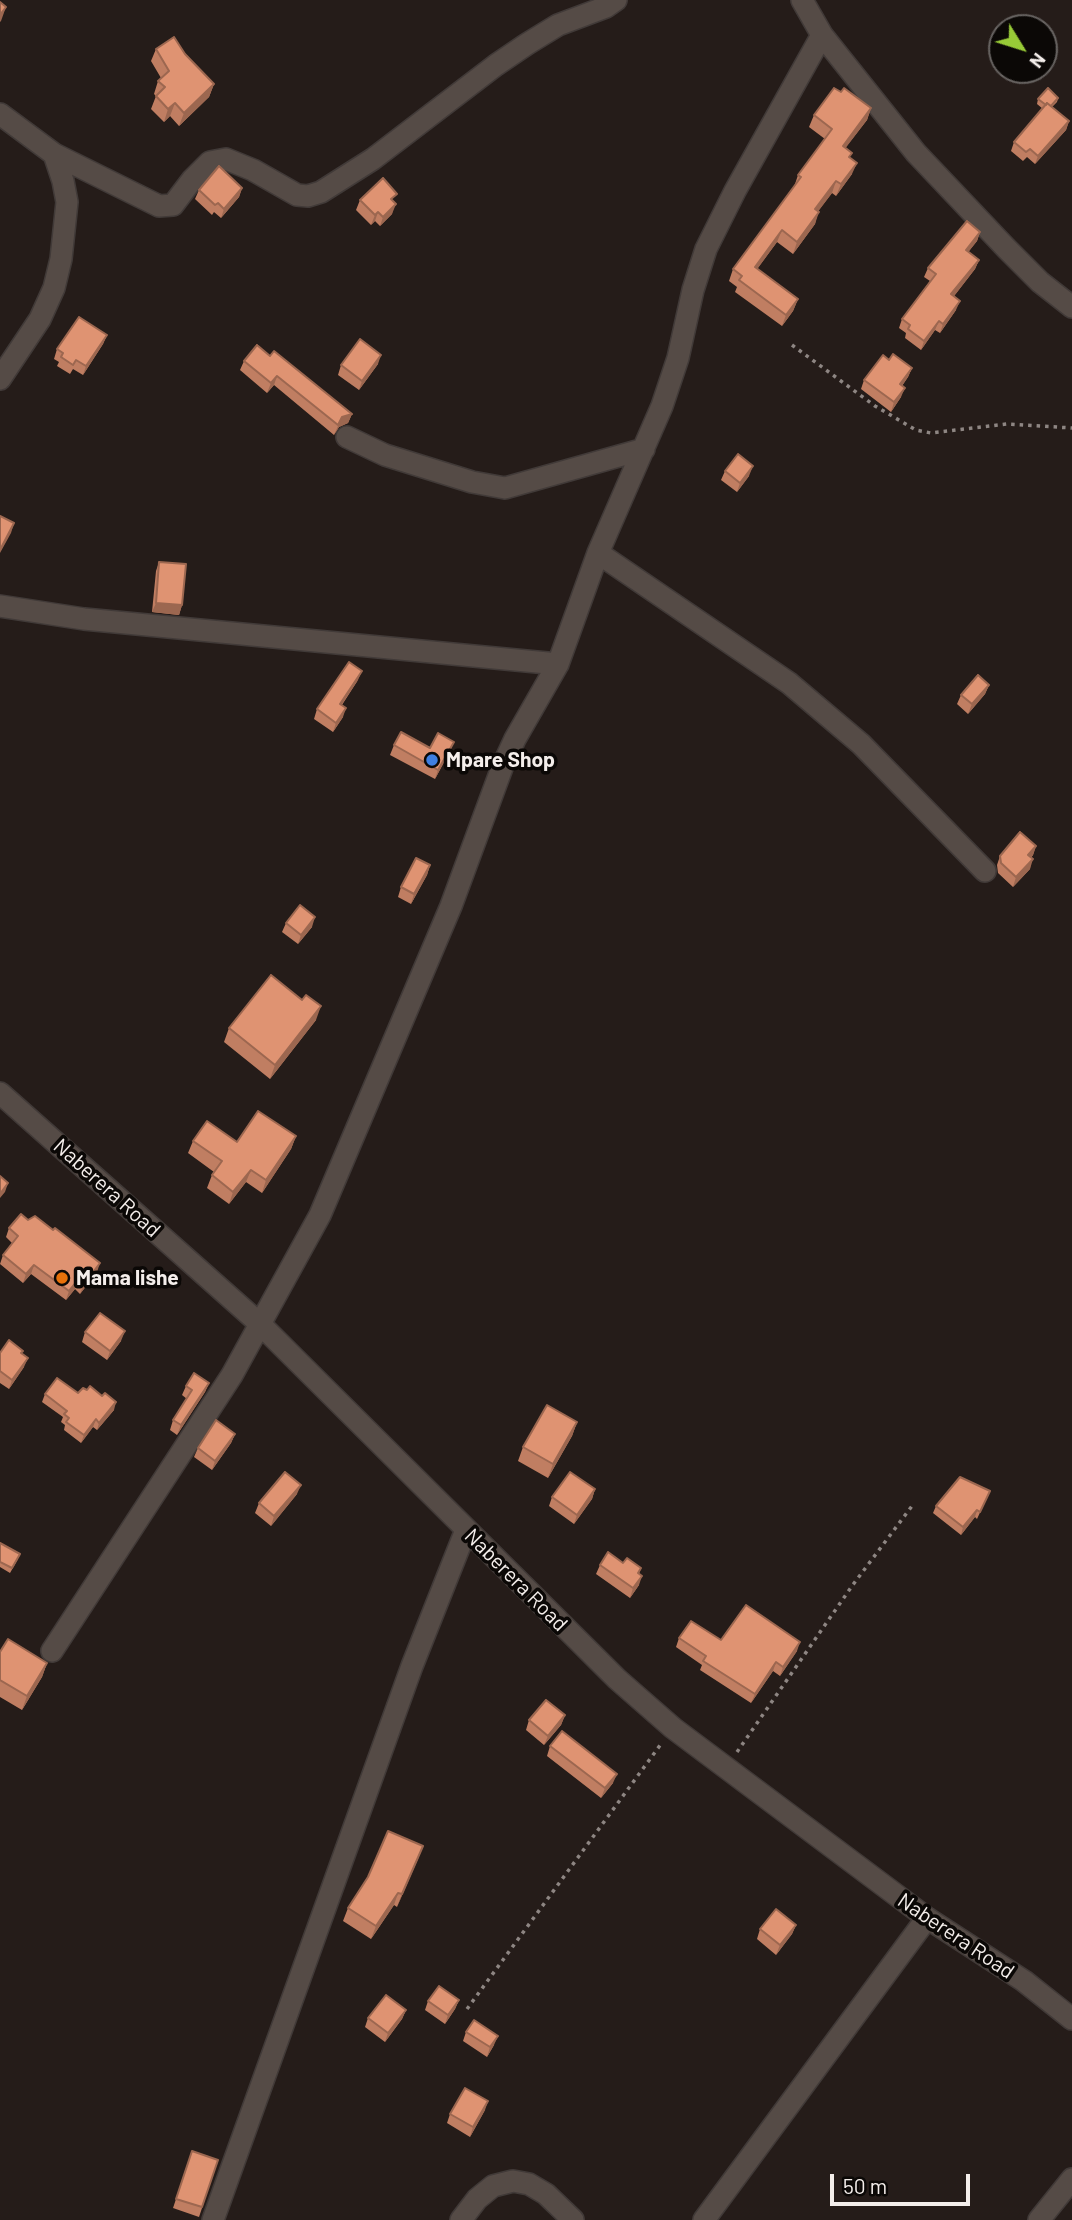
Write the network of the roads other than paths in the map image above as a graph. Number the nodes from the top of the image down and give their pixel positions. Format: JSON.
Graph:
{"nodes":[{"id":1,"x":616,"y":0,"type":"edge"},
{"id":2,"x":802,"y":0,"type":"edge"},
{"id":3,"x":822,"y":35,"type":"junction"},
{"id":4,"x":0,"y":114,"type":"edge"},
{"id":5,"x":54,"y":154,"type":"junction"},
{"id":6,"x":1072,"y":307,"type":"edge"},
{"id":7,"x":0,"y":379,"type":"edge"},
{"id":8,"x":347,"y":437,"type":"dead end"},
{"id":9,"x":644,"y":449,"type":"junction"},
{"id":10,"x":598,"y":553,"type":"junction"},
{"id":11,"x":0,"y":606,"type":"edge"},
{"id":12,"x":558,"y":664,"type":"junction"},
{"id":13,"x":985,"y":872,"type":"dead end"},
{"id":14,"x":0,"y":1093,"type":"edge"},
{"id":15,"x":260,"y":1324,"type":"junction"},
{"id":16,"x":466,"y":1530,"type":"junction"},
{"id":17,"x":52,"y":1651,"type":"dead end"},
{"id":18,"x":927,"y":1918,"type":"junction"},
{"id":19,"x":1072,"y":2019,"type":"edge"},
{"id":20,"x":1072,"y":2179,"type":"edge"},
{"id":21,"x":213,"y":2220,"type":"edge"},
{"id":22,"x":461,"y":2220,"type":"edge"},
{"id":23,"x":573,"y":2220,"type":"edge"},
{"id":24,"x":704,"y":2220,"type":"edge"},
{"id":25,"x":1039,"y":2220,"type":"edge"}],
"edges":[{"from":1,"to":5,"type":"street"},
{"from":2,"to":3,"type":"street"},
{"from":3,"to":6,"type":"street"},
{"from":3,"to":9,"type":"street"},
{"from":4,"to":5,"type":"street"},
{"from":5,"to":7,"type":"street"},
{"from":8,"to":9,"type":"street"},
{"from":9,"to":10,"type":"street"},
{"from":10,"to":12,"type":"street"},
{"from":10,"to":13,"type":"street"},
{"from":11,"to":12,"type":"street"},
{"from":12,"to":15,"type":"street"},
{"from":14,"to":15,"type":"street","name":"Naberera Road"},
{"from":15,"to":16,"type":"street","name":"Naberera Road"},
{"from":15,"to":17,"type":"street"},
{"from":16,"to":18,"type":"street","name":"Naberera Road"},
{"from":16,"to":21,"type":"street"},
{"from":18,"to":19,"type":"street","name":"Naberera Road"},
{"from":18,"to":24,"type":"street"},
{"from":20,"to":25,"type":"street"},
{"from":22,"to":23,"type":"street"}]}
